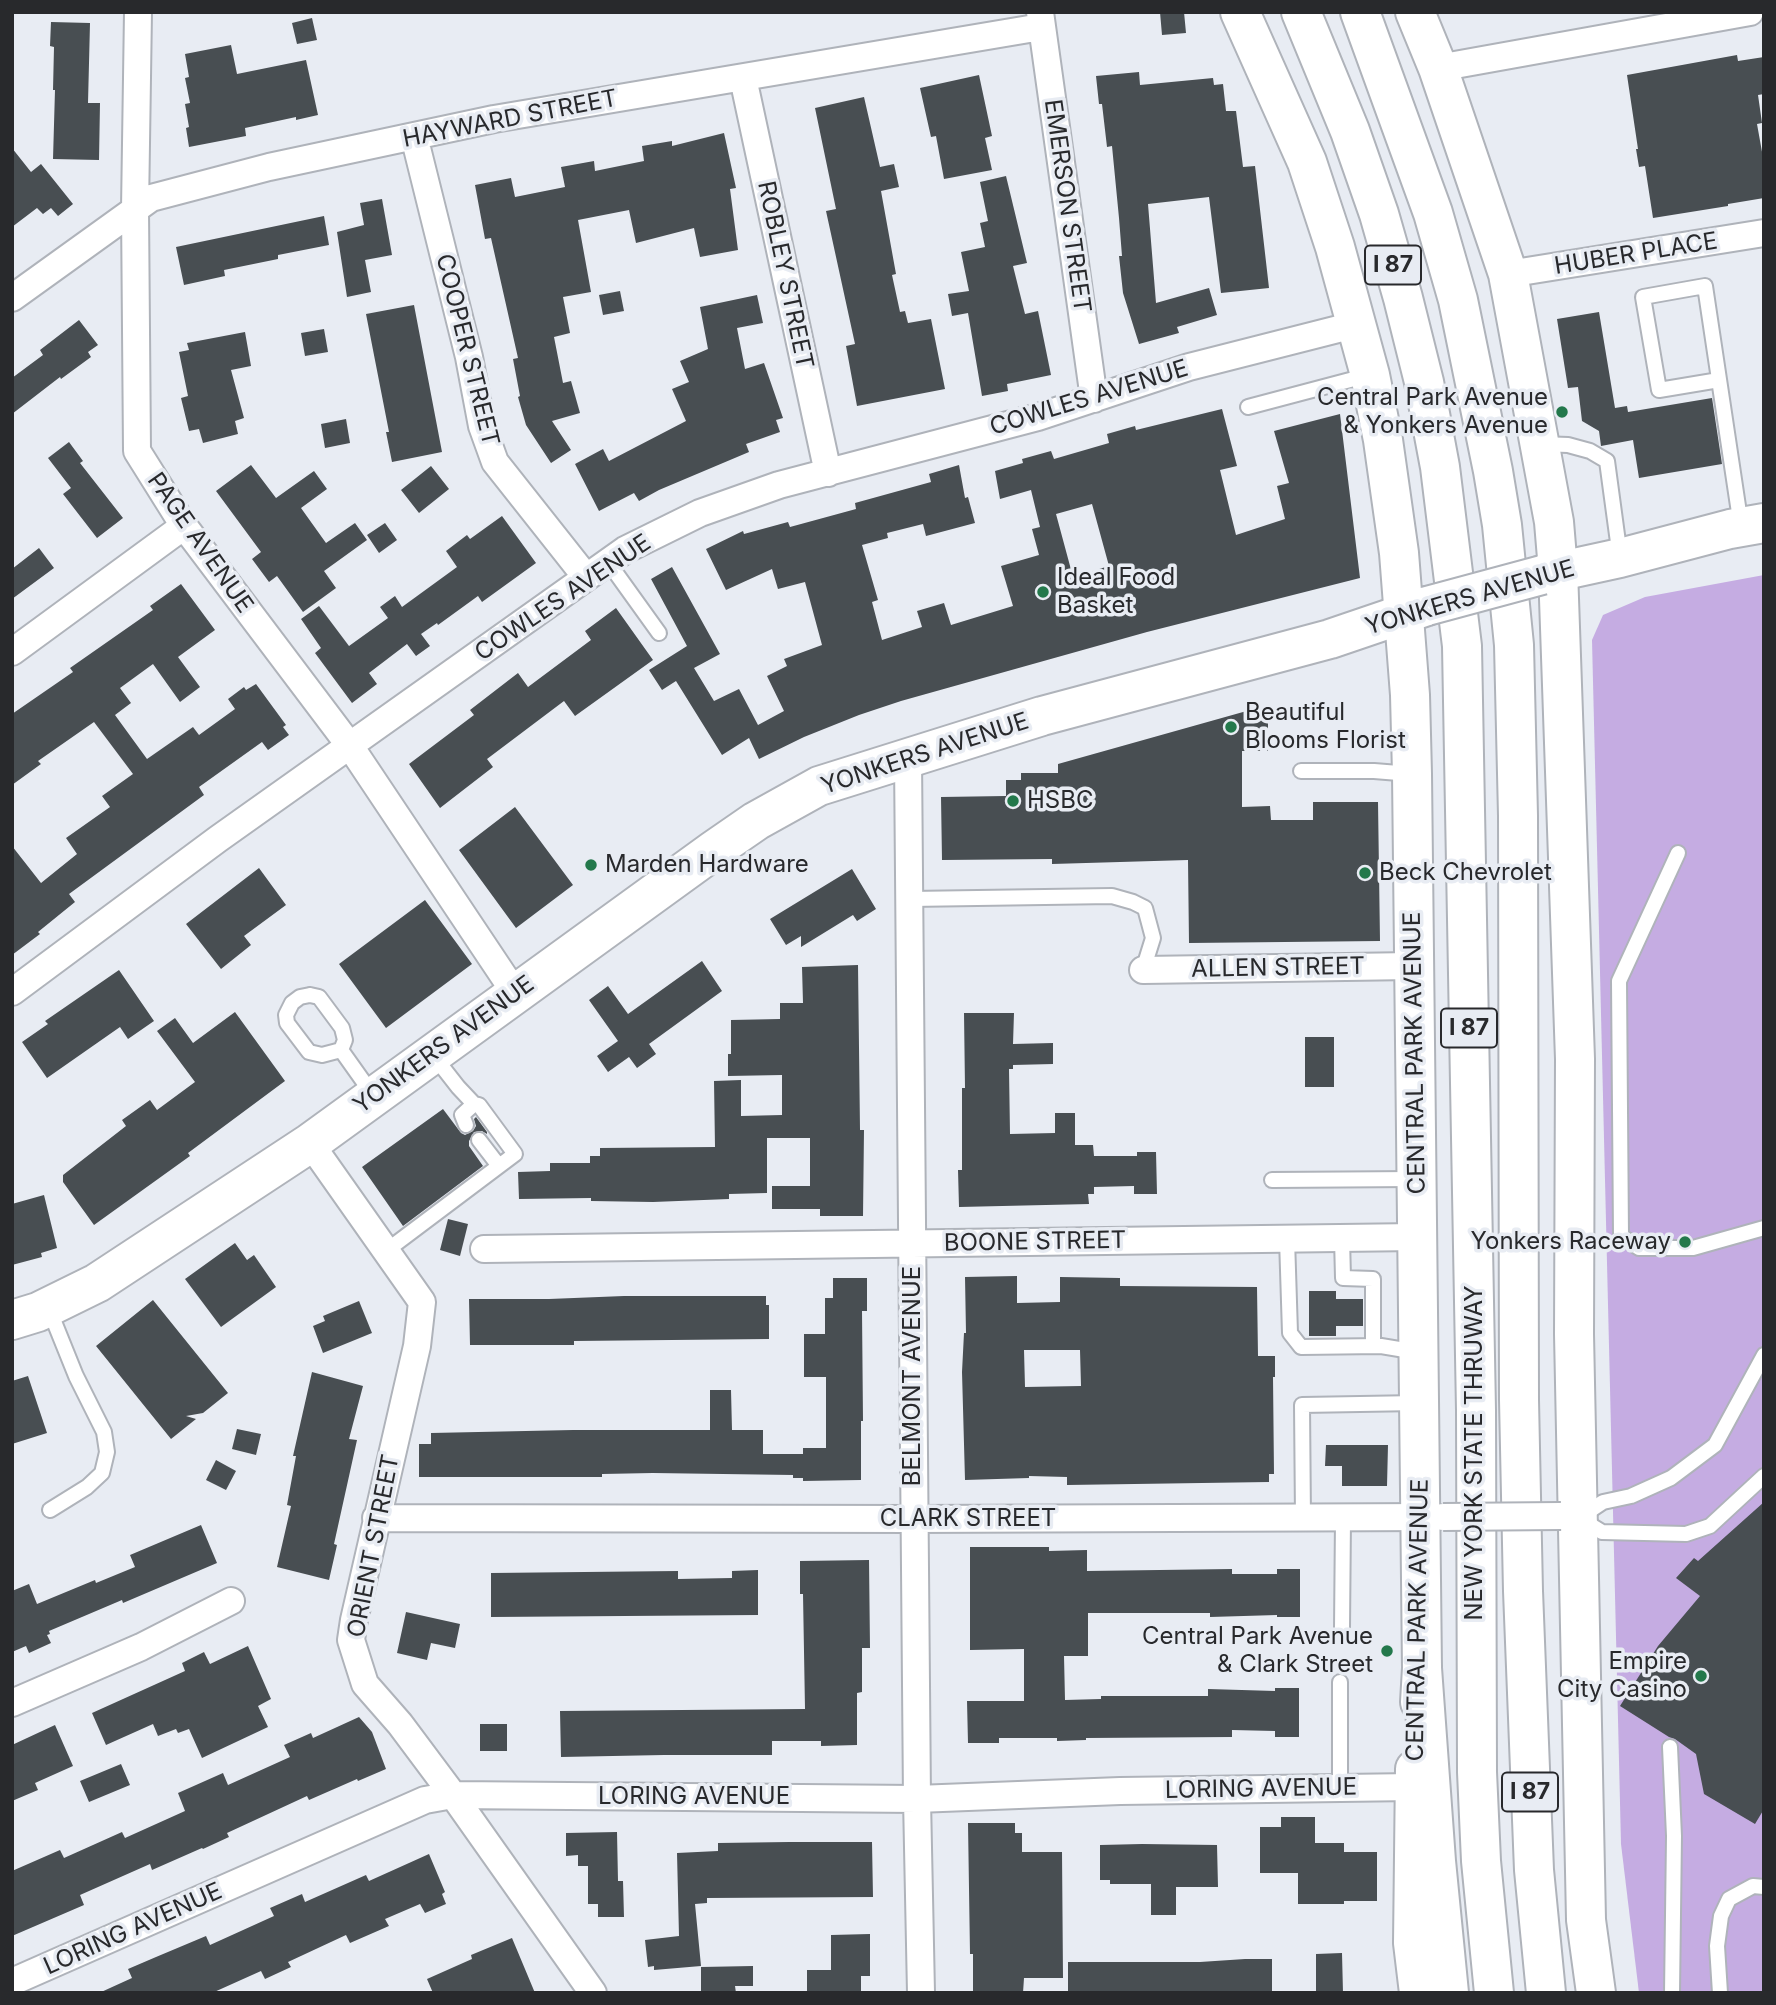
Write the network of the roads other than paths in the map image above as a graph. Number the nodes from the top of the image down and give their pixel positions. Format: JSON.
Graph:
{"nodes":[{"id":1,"x":138,"y":12,"type":"edge"},
{"id":2,"x":1240,"y":12,"type":"edge"},
{"id":3,"x":1301,"y":12,"type":"edge"},
{"id":4,"x":1415,"y":12,"type":"edge"},
{"id":5,"x":1750,"y":12,"type":"edge"},
{"id":6,"x":1362,"y":15,"type":"edge"},
{"id":7,"x":1041,"y":19,"type":"edge"},
{"id":8,"x":1438,"y":68,"type":"junction"},
{"id":9,"x":743,"y":78,"type":"junction"},
{"id":10,"x":414,"y":136,"type":"junction"},
{"id":11,"x":135,"y":209,"type":"junction"},
{"id":12,"x":1764,"y":233,"type":"edge"},
{"id":13,"x":1508,"y":274,"type":"junction"},
{"id":14,"x":12,"y":298,"type":"edge"},
{"id":15,"x":1358,"y":324,"type":"junction"},
{"id":16,"x":1370,"y":375,"type":"junction"},
{"id":17,"x":1719,"y":380,"type":"junction"},
{"id":18,"x":1094,"y":399,"type":"junction"},
{"id":19,"x":1248,"y":407,"type":"dead end"},
{"id":20,"x":1538,"y":444,"type":"junction"},
{"id":21,"x":828,"y":472,"type":"junction"},
{"id":22,"x":1753,"y":525,"type":"edge"},
{"id":23,"x":184,"y":526,"type":"junction"},
{"id":24,"x":1620,"y":558,"type":"junction"},
{"id":25,"x":608,"y":562,"type":"junction"},
{"id":26,"x":1550,"y":573,"type":"junction"},
{"id":27,"x":586,"y":577,"type":"junction"},
{"id":28,"x":1414,"y":610,"type":"junction"},
{"id":29,"x":659,"y":633,"type":"dead end"},
{"id":30,"x":12,"y":652,"type":"edge"},
{"id":31,"x":350,"y":746,"type":"junction"},
{"id":32,"x":908,"y":758,"type":"junction"},
{"id":33,"x":1301,"y":771,"type":"dead end"},
{"id":34,"x":1412,"y":775,"type":"junction"},
{"id":35,"x":1678,"y":853,"type":"dead end"},
{"id":36,"x":910,"y":898,"type":"junction"},
{"id":37,"x":1413,"y":966,"type":"junction"},
{"id":38,"x":1143,"y":970,"type":"joint"},
{"id":39,"x":519,"y":991,"type":"junction"},
{"id":40,"x":12,"y":992,"type":"edge"},
{"id":41,"x":341,"y":1050,"type":"junction"},
{"id":42,"x":432,"y":1054,"type":"junction"},
{"id":43,"x":374,"y":1097,"type":"junction"},
{"id":44,"x":474,"y":1104,"type":"junction"},
{"id":45,"x":466,"y":1125,"type":"dead end"},
{"id":46,"x":479,"y":1140,"type":"dead end"},
{"id":47,"x":310,"y":1143,"type":"junction"},
{"id":48,"x":499,"y":1166,"type":"junction"},
{"id":49,"x":1418,"y":1179,"type":"junction"},
{"id":50,"x":1272,"y":1180,"type":"dead end"},
{"id":51,"x":1764,"y":1228,"type":"edge"},
{"id":52,"x":1418,"y":1237,"type":"junction"},
{"id":53,"x":1342,"y":1238,"type":"junction"},
{"id":54,"x":1287,"y":1239,"type":"junction"},
{"id":55,"x":912,"y":1244,"type":"junction"},
{"id":56,"x":484,"y":1249,"type":"dead end"},
{"id":57,"x":386,"y":1251,"type":"junction"},
{"id":58,"x":48,"y":1308,"type":"junction"},
{"id":59,"x":12,"y":1320,"type":"edge"},
{"id":60,"x":1373,"y":1346,"type":"junction"},
{"id":61,"x":1419,"y":1352,"type":"junction"},
{"id":62,"x":1764,"y":1355,"type":"edge"},
{"id":63,"x":1419,"y":1403,"type":"junction"},
{"id":64,"x":1764,"y":1476,"type":"edge"},
{"id":65,"x":50,"y":1510,"type":"dead end"},
{"id":66,"x":1570,"y":1517,"type":"junction"},
{"id":67,"x":376,"y":1518,"type":"junction"},
{"id":68,"x":1432,"y":1518,"type":"junction"},
{"id":69,"x":914,"y":1519,"type":"junction"},
{"id":70,"x":1303,"y":1519,"type":"junction"},
{"id":71,"x":1343,"y":1519,"type":"junction"},
{"id":72,"x":231,"y":1601,"type":"dead end"},
{"id":73,"x":1342,"y":1628,"type":"dead end"},
{"id":74,"x":1422,"y":1668,"type":"junction"},
{"id":75,"x":1340,"y":1682,"type":"dead end"},
{"id":76,"x":12,"y":1703,"type":"edge"},
{"id":77,"x":1670,"y":1747,"type":"dead end"},
{"id":78,"x":1414,"y":1787,"type":"junction"},
{"id":79,"x":1340,"y":1788,"type":"junction"},
{"id":80,"x":453,"y":1795,"type":"junction"},
{"id":81,"x":917,"y":1799,"type":"junction"},
{"id":82,"x":1764,"y":1887,"type":"edge"},
{"id":83,"x":12,"y":1982,"type":"edge"},
{"id":84,"x":593,"y":1993,"type":"edge"},
{"id":85,"x":921,"y":1993,"type":"edge"},
{"id":86,"x":1419,"y":1993,"type":"edge"},
{"id":87,"x":1449,"y":1993,"type":"edge"},
{"id":88,"x":1494,"y":1993,"type":"edge"},
{"id":89,"x":1546,"y":1993,"type":"edge"},
{"id":90,"x":1596,"y":1993,"type":"edge"},
{"id":91,"x":1672,"y":1993,"type":"edge"},
{"id":92,"x":1720,"y":1993,"type":"edge"}],
"edges":[{"from":1,"to":11,"type":"street","name":"PAGE AVENUE"},
{"from":2,"to":15,"type":"main road","name":"CENTRAL PARK AVENUE"},
{"from":3,"to":88,"type":"main road","name":"NEW YORK STATE THRUWAY","number":"I 87"},
{"from":4,"to":8,"type":"main road"},
{"from":5,"to":8,"type":"street"},
{"from":6,"to":89,"type":"main road","name":"NEW YORK STATE THRUWAY","number":"I 87"},
{"from":7,"to":9,"type":"street","name":"HAYWARD STREET"},
{"from":7,"to":18,"type":"street","name":"EMERSON STREET"},
{"from":8,"to":13,"type":"main road"},
{"from":9,"to":10,"type":"street","name":"HAYWARD STREET"},
{"from":9,"to":21,"type":"street","name":"ROBLEY STREET"},
{"from":10,"to":11,"type":"street","name":"HAYWARD STREET"},
{"from":10,"to":27,"type":"street","name":"COOPER STREET"},
{"from":11,"to":14,"type":"street","name":"HAYWARD STREET"},
{"from":11,"to":23,"type":"street","name":"PAGE AVENUE"},
{"from":12,"to":13,"type":"street","name":"HUBER PLACE"},
{"from":13,"to":20,"type":"main road"},
{"from":15,"to":16,"type":"main road","name":"CENTRAL PARK AVENUE"},
{"from":15,"to":18,"type":"street","name":"COWLES AVENUE"},
{"from":16,"to":19,"type":"lane"},
{"from":16,"to":28,"type":"main road","name":"CENTRAL PARK AVENUE"},
{"from":17,"to":17,"type":"lane"},
{"from":17,"to":22,"type":"lane"},
{"from":18,"to":21,"type":"street","name":"COWLES AVENUE"},
{"from":20,"to":24,"type":"lane"},
{"from":20,"to":26,"type":"main road"},
{"from":21,"to":25,"type":"street","name":"COWLES AVENUE"},
{"from":22,"to":24,"type":"main road","name":"YONKERS AVENUE"},
{"from":23,"to":30,"type":"street"},
{"from":23,"to":31,"type":"street","name":"PAGE AVENUE"},
{"from":24,"to":26,"type":"main road","name":"YONKERS AVENUE"},
{"from":25,"to":27,"type":"street","name":"COWLES AVENUE"},
{"from":25,"to":29,"type":"lane"},
{"from":26,"to":28,"type":"main road","name":"YONKERS AVENUE","bridge":true},
{"from":26,"to":66,"type":"main road"},
{"from":27,"to":31,"type":"street","name":"COWLES AVENUE"},
{"from":28,"to":32,"type":"main road","name":"YONKERS AVENUE"},
{"from":28,"to":34,"type":"main road","name":"CENTRAL PARK AVENUE"},
{"from":31,"to":39,"type":"street","name":"PAGE AVENUE"},
{"from":31,"to":40,"type":"street","name":"COWLES AVENUE"},
{"from":32,"to":36,"type":"street","name":"BELMONT AVENUE"},
{"from":32,"to":39,"type":"main road","name":"YONKERS AVENUE"},
{"from":33,"to":34,"type":"lane"},
{"from":34,"to":37,"type":"main road","name":"CENTRAL PARK AVENUE"},
{"from":35,"to":51,"type":"lane"},
{"from":36,"to":38,"type":"lane"},
{"from":36,"to":55,"type":"street","name":"BELMONT AVENUE"},
{"from":37,"to":38,"type":"street","name":"ALLEN STREET"},
{"from":37,"to":49,"type":"main road","name":"CENTRAL PARK AVENUE"},
{"from":39,"to":42,"type":"main road","name":"YONKERS AVENUE"},
{"from":41,"to":41,"type":"lane"},
{"from":41,"to":43,"type":"lane"},
{"from":42,"to":43,"type":"main road","name":"YONKERS AVENUE"},
{"from":42,"to":44,"type":"lane"},
{"from":43,"to":47,"type":"main road","name":"YONKERS AVENUE"},
{"from":44,"to":45,"type":"lane"},
{"from":44,"to":48,"type":"lane"},
{"from":46,"to":48,"type":"lane"},
{"from":47,"to":57,"type":"street","name":"ORIENT STREET"},
{"from":47,"to":58,"type":"main road","name":"YONKERS AVENUE"},
{"from":48,"to":57,"type":"lane"},
{"from":49,"to":50,"type":"lane"},
{"from":49,"to":52,"type":"main road","name":"CENTRAL PARK AVENUE"},
{"from":52,"to":53,"type":"street","name":"BOONE STREET"},
{"from":52,"to":61,"type":"main road","name":"CENTRAL PARK AVENUE"},
{"from":53,"to":54,"type":"street","name":"BOONE STREET"},
{"from":53,"to":60,"type":"lane"},
{"from":54,"to":55,"type":"street","name":"BOONE STREET"},
{"from":54,"to":60,"type":"lane"},
{"from":55,"to":56,"type":"street","name":"BOONE STREET"},
{"from":55,"to":69,"type":"street","name":"BELMONT AVENUE"},
{"from":57,"to":67,"type":"street","name":"ORIENT STREET"},
{"from":58,"to":59,"type":"main road","name":"YONKERS AVENUE"},
{"from":58,"to":65,"type":"lane"},
{"from":60,"to":61,"type":"lane"},
{"from":61,"to":63,"type":"main road","name":"CENTRAL PARK AVENUE"},
{"from":62,"to":66,"type":"lane"},
{"from":63,"to":68,"type":"main road","name":"CENTRAL PARK AVENUE"},
{"from":63,"to":70,"type":"lane"},
{"from":64,"to":66,"type":"lane"},
{"from":66,"to":68,"type":"street","name":"CLARK STREET","bridge":true},
{"from":66,"to":90,"type":"main road"},
{"from":67,"to":69,"type":"street","name":"CLARK STREET"},
{"from":67,"to":80,"type":"street","name":"ORIENT STREET"},
{"from":68,"to":71,"type":"street","name":"CLARK STREET"},
{"from":68,"to":74,"type":"main road","name":"CENTRAL PARK AVENUE"},
{"from":69,"to":70,"type":"street","name":"CLARK STREET"},
{"from":69,"to":81,"type":"street","name":"BELMONT AVENUE"},
{"from":70,"to":71,"type":"street","name":"CLARK STREET"},
{"from":71,"to":73,"type":"lane"},
{"from":72,"to":76,"type":"street"},
{"from":74,"to":78,"type":"main road","name":"CENTRAL PARK AVENUE"},
{"from":74,"to":87,"type":"main road"},
{"from":75,"to":79,"type":"lane"},
{"from":77,"to":91,"type":"lane"},
{"from":78,"to":79,"type":"street","name":"LORING AVENUE"},
{"from":78,"to":86,"type":"main road","name":"CENTRAL PARK AVENUE"},
{"from":79,"to":81,"type":"street","name":"LORING AVENUE"},
{"from":80,"to":81,"type":"street","name":"LORING AVENUE"},
{"from":80,"to":83,"type":"street","name":"LORING AVENUE"},
{"from":80,"to":84,"type":"street","name":"ORIENT STREET"},
{"from":81,"to":85,"type":"street","name":"BELMONT AVENUE"},
{"from":82,"to":92,"type":"lane"}]}
